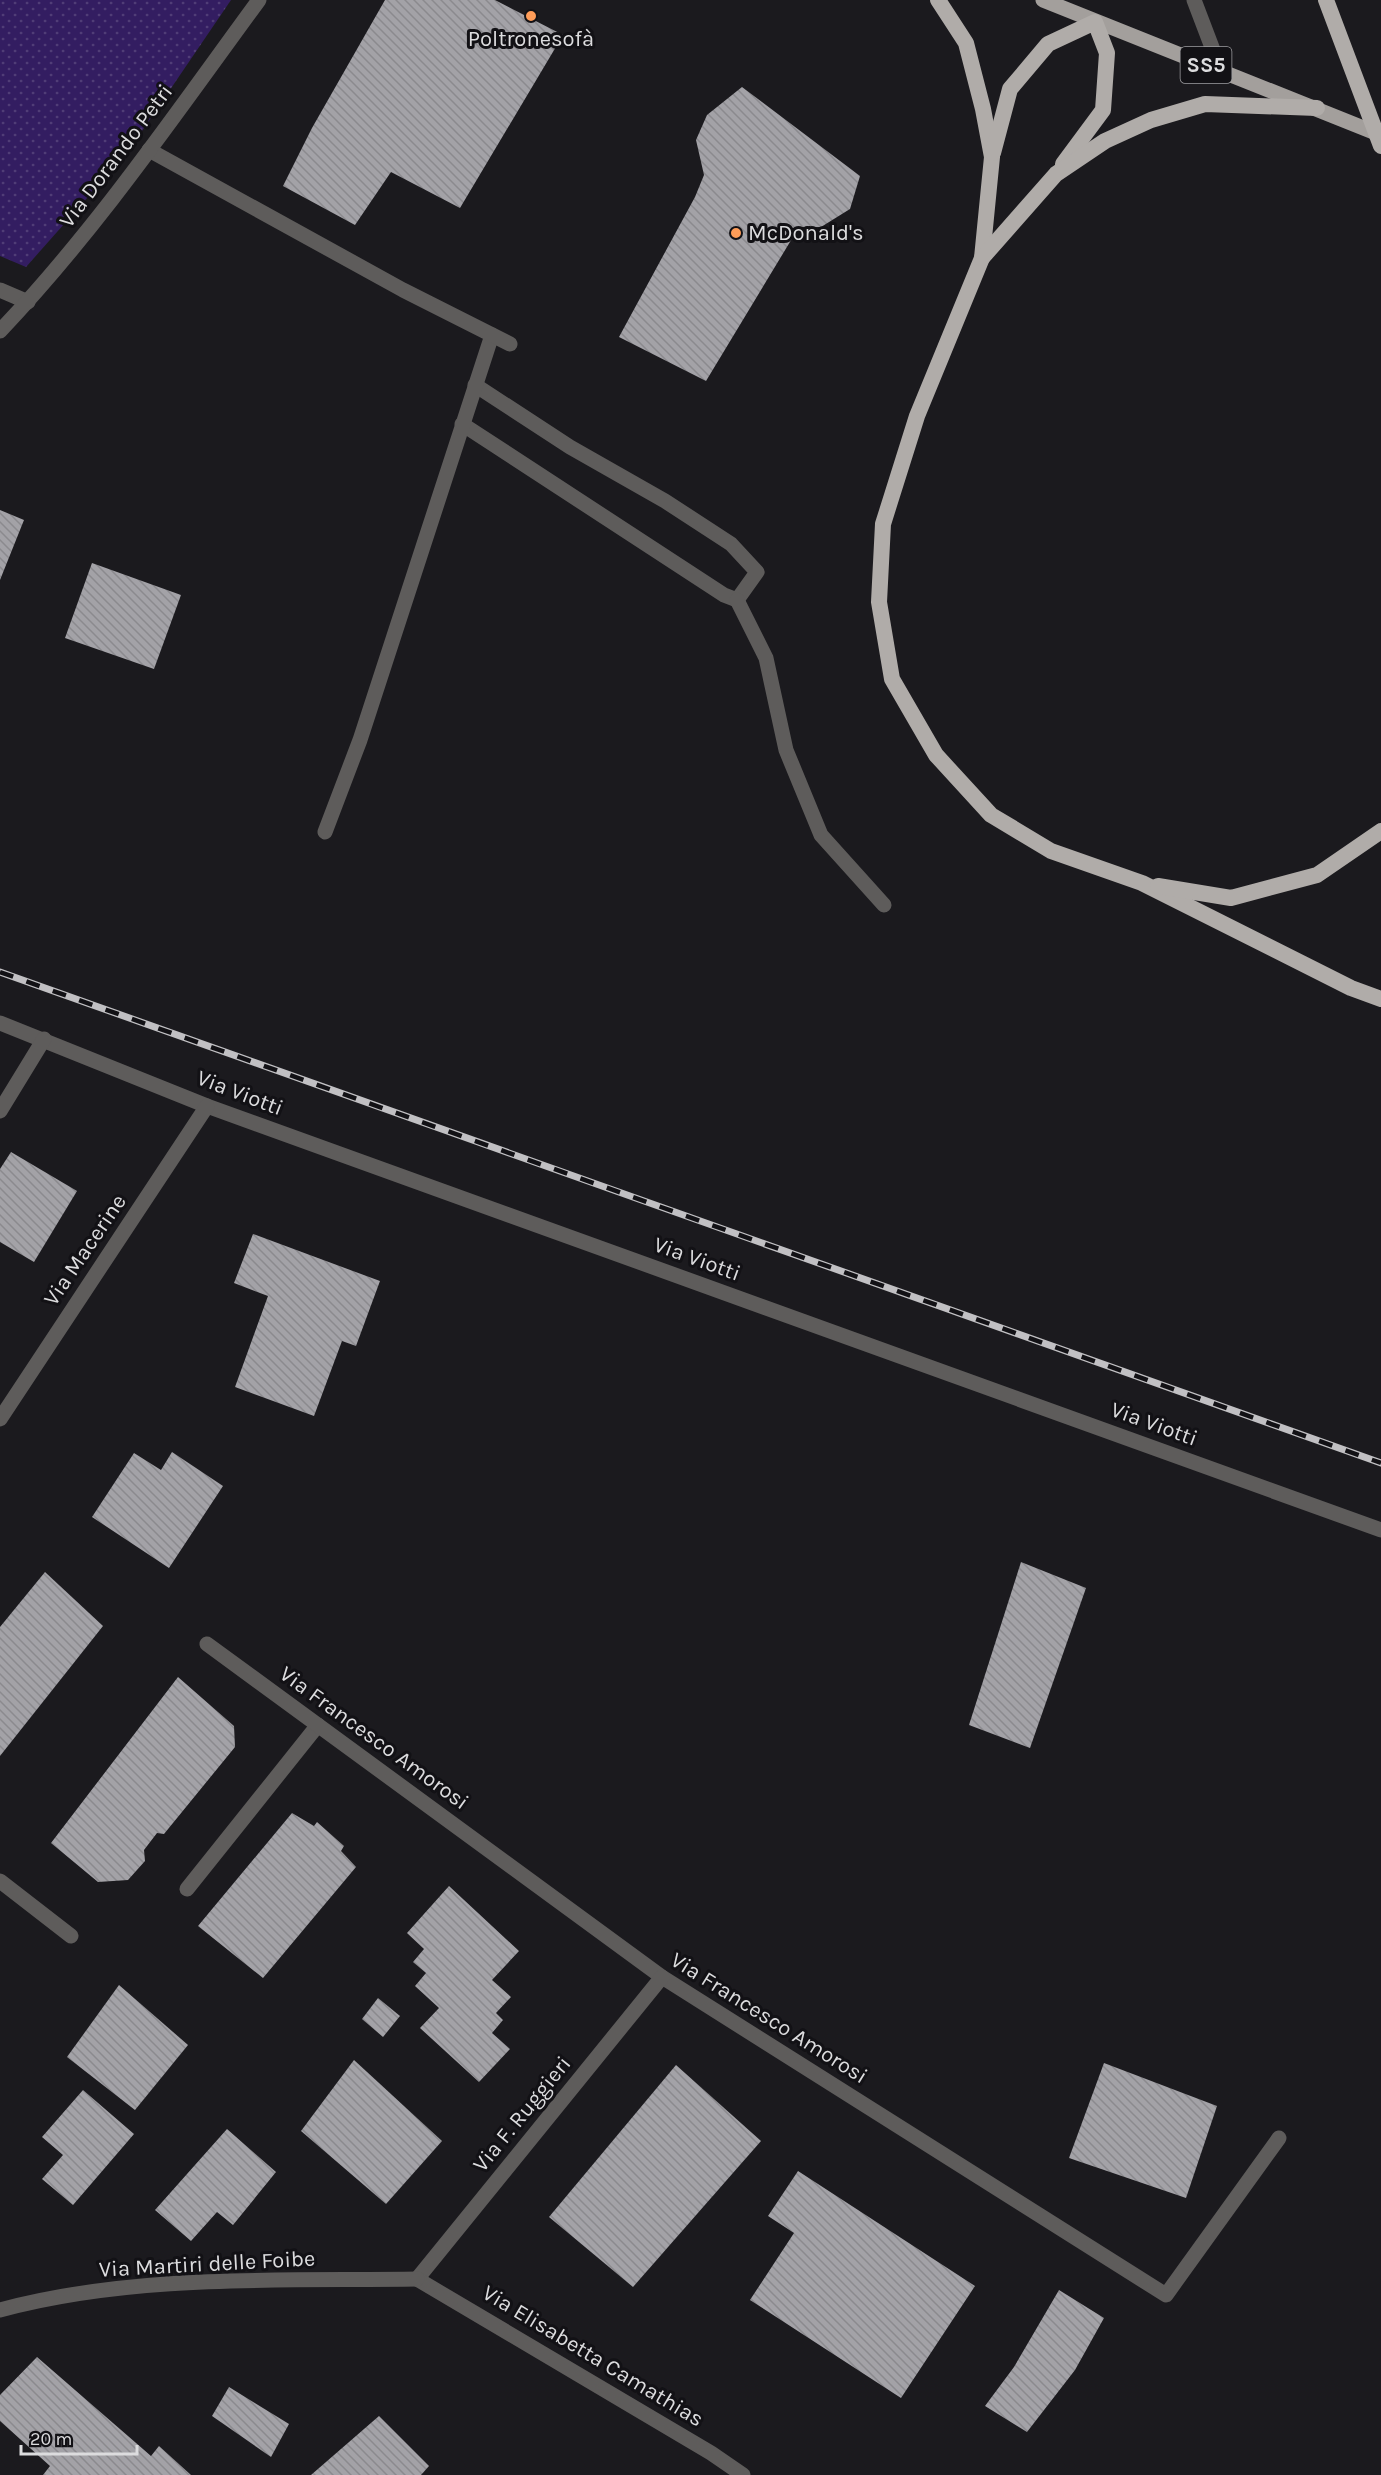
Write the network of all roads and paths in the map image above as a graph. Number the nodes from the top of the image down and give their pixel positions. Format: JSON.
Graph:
{"nodes":[{"id":1,"x":258,"y":0,"type":"edge"},
{"id":2,"x":938,"y":0,"type":"edge"},
{"id":3,"x":1043,"y":0,"type":"edge"},
{"id":4,"x":1194,"y":0,"type":"edge"},
{"id":5,"x":1326,"y":0,"type":"edge"},
{"id":6,"x":1095,"y":22,"type":"junction"},
{"id":7,"x":1221,"y":71,"type":"junction"},
{"id":8,"x":1317,"y":108,"type":"junction"},
{"id":9,"x":1381,"y":135,"type":"edge"},
{"id":10,"x":1381,"y":146,"type":"edge"},
{"id":11,"x":149,"y":150,"type":"junction"},
{"id":12,"x":992,"y":158,"type":"junction"},
{"id":13,"x":1056,"y":174,"type":"junction"},
{"id":14,"x":982,"y":258,"type":"junction"},
{"id":15,"x":0,"y":290,"type":"edge"},
{"id":16,"x":28,"y":302,"type":"junction"},
{"id":17,"x":0,"y":331,"type":"edge"},
{"id":18,"x":492,"y":335,"type":"junction"},
{"id":19,"x":510,"y":344,"type":"dead end"},
{"id":20,"x":475,"y":385,"type":"junction"},
{"id":21,"x":462,"y":424,"type":"junction"},
{"id":22,"x":736,"y":600,"type":"junction"},
{"id":23,"x":1381,"y":831,"type":"edge"},
{"id":24,"x":326,"y":832,"type":"dead end"},
{"id":25,"x":1142,"y":883,"type":"junction"},
{"id":26,"x":884,"y":905,"type":"dead end"},
{"id":27,"x":1381,"y":999,"type":"edge"},
{"id":28,"x":0,"y":1023,"type":"edge"},
{"id":29,"x":44,"y":1039,"type":"junction"},
{"id":30,"x":207,"y":1106,"type":"junction"},
{"id":31,"x":0,"y":1111,"type":"edge"},
{"id":32,"x":0,"y":1419,"type":"edge"},
{"id":33,"x":1381,"y":1530,"type":"edge"},
{"id":34,"x":207,"y":1644,"type":"dead end"},
{"id":35,"x":318,"y":1725,"type":"junction"},
{"id":36,"x":0,"y":1881,"type":"edge"},
{"id":37,"x":187,"y":1889,"type":"dead end"},
{"id":38,"x":71,"y":1936,"type":"dead end"},
{"id":39,"x":662,"y":1977,"type":"junction"},
{"id":40,"x":1280,"y":2138,"type":"dead end"},
{"id":41,"x":417,"y":2279,"type":"junction"},
{"id":42,"x":0,"y":2310,"type":"edge"},
{"id":43,"x":743,"y":2475,"type":"edge"}],
"edges":[{"from":1,"to":11,"type":"street","name":"Via Dorando Petri"},
{"from":2,"to":12,"type":"highway"},
{"from":3,"to":6,"type":"main road","number":"SS5"},
{"from":4,"to":7,"type":"street"},
{"from":5,"to":10,"type":"highway"},
{"from":6,"to":7,"type":"main road","number":"SS5"},
{"from":6,"to":12,"type":"highway"},
{"from":6,"to":13,"type":"highway"},
{"from":7,"to":8,"type":"main road","number":"SS5"},
{"from":8,"to":9,"type":"main road","number":"SS5"},
{"from":8,"to":13,"type":"highway"},
{"from":11,"to":16,"type":"street","name":"Via Dorando Petri"},
{"from":11,"to":18,"type":"street"},
{"from":12,"to":14,"type":"highway"},
{"from":13,"to":14,"type":"highway"},
{"from":14,"to":25,"type":"highway"},
{"from":15,"to":16,"type":"street"},
{"from":16,"to":17,"type":"street","name":"Via Dorando Petri"},
{"from":18,"to":19,"type":"street"},
{"from":18,"to":20,"type":"street"},
{"from":20,"to":21,"type":"street"},
{"from":20,"to":22,"type":"street"},
{"from":21,"to":22,"type":"street"},
{"from":21,"to":24,"type":"street"},
{"from":22,"to":26,"type":"street"},
{"from":23,"to":25,"type":"highway"},
{"from":25,"to":27,"type":"highway"},
{"from":28,"to":29,"type":"street","name":"Via Viotti"},
{"from":29,"to":30,"type":"street","name":"Via Viotti"},
{"from":29,"to":31,"type":"street"},
{"from":30,"to":32,"type":"street","name":"Via Macerine"},
{"from":30,"to":33,"type":"street","name":"Via Viotti"},
{"from":34,"to":35,"type":"street","name":"Via Francesco Amorosi"},
{"from":35,"to":37,"type":"street"},
{"from":35,"to":39,"type":"street","name":"Via Francesco Amorosi"},
{"from":36,"to":38,"type":"street"},
{"from":39,"to":40,"type":"street","name":"Via Francesco Amorosi"},
{"from":39,"to":41,"type":"street","name":"Via F. Ruggieri"},
{"from":41,"to":42,"type":"street","name":"Via Martiri delle Foibe"},
{"from":41,"to":43,"type":"street","name":"Via Elisabetta Camathias"}]}
